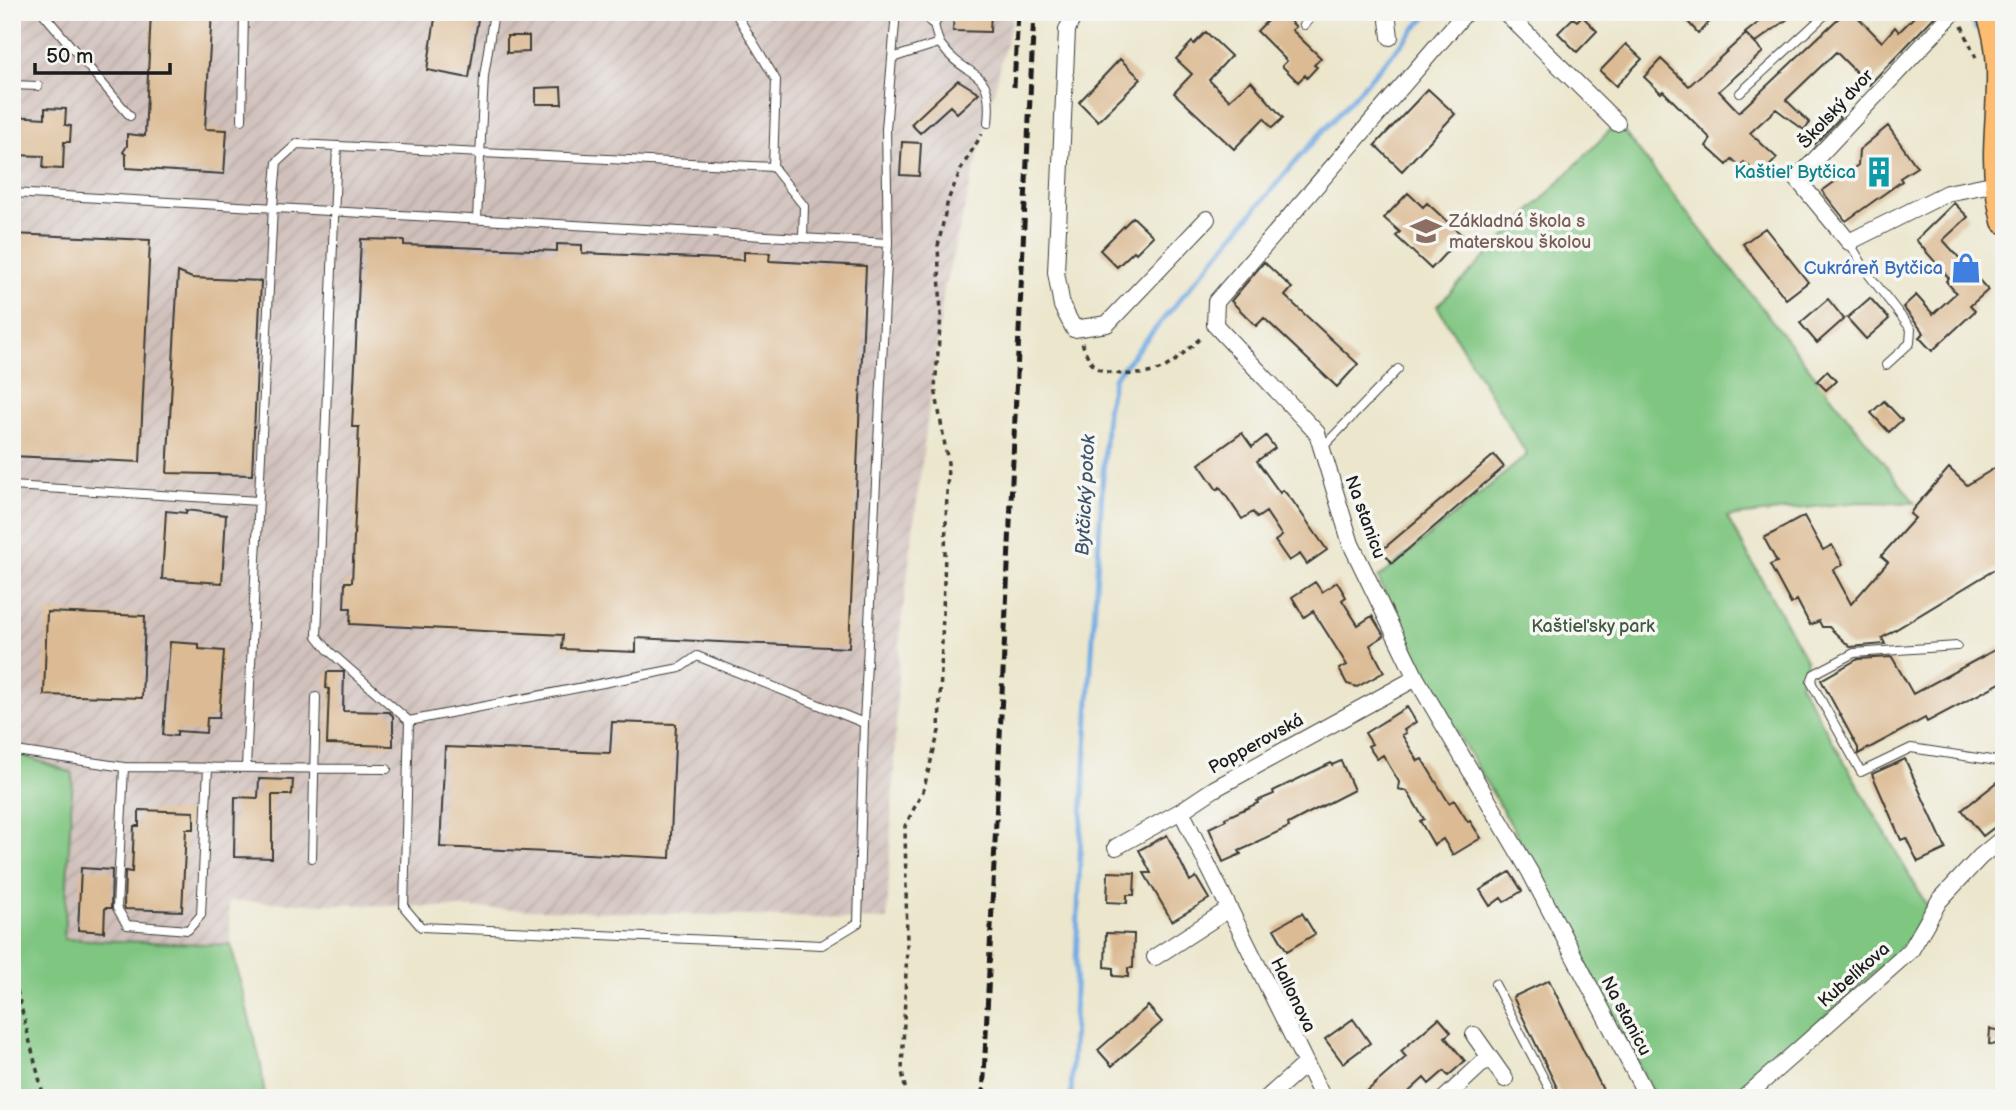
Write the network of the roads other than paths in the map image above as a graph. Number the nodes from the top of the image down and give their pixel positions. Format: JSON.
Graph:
{"nodes":[{"id":1,"x":42,"y":12,"type":"edge"},
{"id":2,"x":244,"y":12,"type":"edge"},
{"id":3,"x":494,"y":12,"type":"edge"},
{"id":4,"x":735,"y":12,"type":"edge"},
{"id":5,"x":896,"y":12,"type":"edge"},
{"id":6,"x":1075,"y":12,"type":"edge"},
{"id":7,"x":1317,"y":12,"type":"edge"},
{"id":8,"x":1387,"y":12,"type":"edge"},
{"id":9,"x":1466,"y":12,"type":"edge"},
{"id":10,"x":1504,"y":12,"type":"edge"},
{"id":11,"x":1828,"y":12,"type":"edge"},
{"id":12,"x":1954,"y":12,"type":"edge"},
{"id":13,"x":934,"y":15,"type":"edge"},
{"id":14,"x":1995,"y":20,"type":"edge"},
{"id":15,"x":1304,"y":25,"type":"dead end"},
{"id":16,"x":1390,"y":37,"type":"dead end"},
{"id":17,"x":939,"y":43,"type":"junction"},
{"id":18,"x":892,"y":58,"type":"junction"},
{"id":19,"x":2001,"y":83,"type":"edge"},
{"id":20,"x":12,"y":85,"type":"edge"},
{"id":21,"x":38,"y":86,"type":"dead end"},
{"id":22,"x":1740,"y":93,"type":"dead end"},
{"id":23,"x":130,"y":116,"type":"dead end"},
{"id":24,"x":242,"y":120,"type":"dead end"},
{"id":25,"x":988,"y":123,"type":"road end"},
{"id":26,"x":1616,"y":123,"type":"dead end"},
{"id":27,"x":337,"y":146,"type":"junction"},
{"id":28,"x":482,"y":153,"type":"junction"},
{"id":29,"x":773,"y":167,"type":"junction"},
{"id":30,"x":1997,"y":183,"type":"junction"},
{"id":31,"x":12,"y":193,"type":"edge"},
{"id":32,"x":273,"y":206,"type":"junction"},
{"id":33,"x":334,"y":210,"type":"junction"},
{"id":34,"x":477,"y":219,"type":"junction"},
{"id":35,"x":1207,"y":219,"type":"dead end"},
{"id":36,"x":2004,"y":221,"type":"edge"},
{"id":37,"x":803,"y":238,"type":"junction"},
{"id":38,"x":1849,"y":242,"type":"junction"},
{"id":39,"x":888,"y":243,"type":"junction"},
{"id":40,"x":1886,"y":365,"type":"dead end"},
{"id":41,"x":1398,"y":369,"type":"dead end"},
{"id":42,"x":1321,"y":449,"type":"junction"},
{"id":43,"x":12,"y":486,"type":"edge"},
{"id":44,"x":259,"y":501,"type":"junction"},
{"id":45,"x":1957,"y":646,"type":"dead end"},
{"id":46,"x":1416,"y":678,"type":"junction"},
{"id":47,"x":316,"y":697,"type":"dead end"},
{"id":48,"x":409,"y":721,"type":"junction"},
{"id":49,"x":864,"y":723,"type":"junction"},
{"id":50,"x":16,"y":751,"type":"dead end"},
{"id":51,"x":2004,"y":762,"type":"edge"},
{"id":52,"x":124,"y":767,"type":"junction"},
{"id":53,"x":246,"y":767,"type":"junction"},
{"id":54,"x":208,"y":768,"type":"junction"},
{"id":55,"x":314,"y":768,"type":"junction"},
{"id":56,"x":387,"y":769,"type":"dead end"},
{"id":57,"x":1181,"y":811,"type":"junction"},
{"id":58,"x":2004,"y":837,"type":"edge"},
{"id":59,"x":1116,"y":847,"type":"dead end"},
{"id":60,"x":312,"y":858,"type":"dead end"},
{"id":61,"x":1229,"y":909,"type":"junction"},
{"id":62,"x":1155,"y":957,"type":"dead end"},
{"id":63,"x":1494,"y":984,"type":"dead end"},
{"id":64,"x":1474,"y":1035,"type":"dead end"},
{"id":65,"x":1489,"y":1057,"type":"junction"},
{"id":66,"x":1305,"y":1064,"type":"junction"},
{"id":67,"x":1505,"y":1079,"type":"dead end"},
{"id":68,"x":1267,"y":1098,"type":"edge"},
{"id":69,"x":1323,"y":1098,"type":"edge"},
{"id":70,"x":1445,"y":1098,"type":"edge"},
{"id":71,"x":1554,"y":1098,"type":"edge"},
{"id":72,"x":1648,"y":1098,"type":"edge"},
{"id":73,"x":1744,"y":1098,"type":"edge"}],
"edges":[{"from":1,"to":23,"type":"lane"},
{"from":2,"to":24,"type":"lane"},
{"from":3,"to":28,"type":"lane"},
{"from":4,"to":29,"type":"lane"},
{"from":5,"to":18,"type":"lane"},
{"from":6,"to":35,"type":"street"},
{"from":7,"to":15,"type":"lane"},
{"from":8,"to":16,"type":"street"},
{"from":9,"to":42,"type":"street","name":"Na stanicu"},
{"from":10,"to":26,"type":"street"},
{"from":11,"to":22,"type":"lane"},
{"from":12,"to":38,"type":"street","name":"Školský dvor"},
{"from":13,"to":17,"type":"lane"},
{"from":14,"to":19,"type":"main road"},
{"from":17,"to":18,"type":"lane"},
{"from":17,"to":25,"type":"lane"},
{"from":18,"to":39,"type":"lane"},
{"from":19,"to":30,"type":"main road"},
{"from":20,"to":21,"type":"lane"},
{"from":27,"to":28,"type":"lane"},
{"from":27,"to":32,"type":"lane"},
{"from":27,"to":33,"type":"lane"},
{"from":28,"to":29,"type":"lane"},
{"from":28,"to":34,"type":"lane"},
{"from":29,"to":37,"type":"lane"},
{"from":30,"to":36,"type":"main road"},
{"from":30,"to":38,"type":"street"},
{"from":31,"to":32,"type":"lane"},
{"from":32,"to":33,"type":"lane"},
{"from":32,"to":44,"type":"lane"},
{"from":33,"to":34,"type":"lane"},
{"from":33,"to":48,"type":"lane"},
{"from":34,"to":37,"type":"lane"},
{"from":37,"to":39,"type":"lane"},
{"from":38,"to":40,"type":"lane"},
{"from":39,"to":49,"type":"lane"},
{"from":41,"to":42,"type":"lane"},
{"from":42,"to":46,"type":"street","name":"Na stanicu"},
{"from":43,"to":44,"type":"lane"},
{"from":44,"to":53,"type":"lane"},
{"from":45,"to":51,"type":"lane"},
{"from":46,"to":57,"type":"street","name":"Popperovská"},
{"from":46,"to":72,"type":"street","name":"Na stanicu"},
{"from":47,"to":55,"type":"lane"},
{"from":48,"to":49,"type":"lane"},
{"from":48,"to":49,"type":"lane"},
{"from":50,"to":52,"type":"lane"},
{"from":52,"to":54,"type":"lane"},
{"from":52,"to":54,"type":"lane"},
{"from":53,"to":54,"type":"lane"},
{"from":53,"to":55,"type":"lane"},
{"from":55,"to":56,"type":"lane"},
{"from":55,"to":60,"type":"lane"},
{"from":57,"to":59,"type":"street","name":"Popperovská"},
{"from":57,"to":61,"type":"street","name":"Hallonova"},
{"from":58,"to":73,"type":"street","name":"Kubelíkova"},
{"from":61,"to":62,"type":"street"},
{"from":61,"to":66,"type":"street","name":"Hallonova"},
{"from":63,"to":71,"type":"lane"},
{"from":64,"to":65,"type":"street"},
{"from":65,"to":67,"type":"street"},
{"from":65,"to":70,"type":"street"},
{"from":66,"to":68,"type":"street"},
{"from":66,"to":69,"type":"street","name":"Hallonova"}]}
